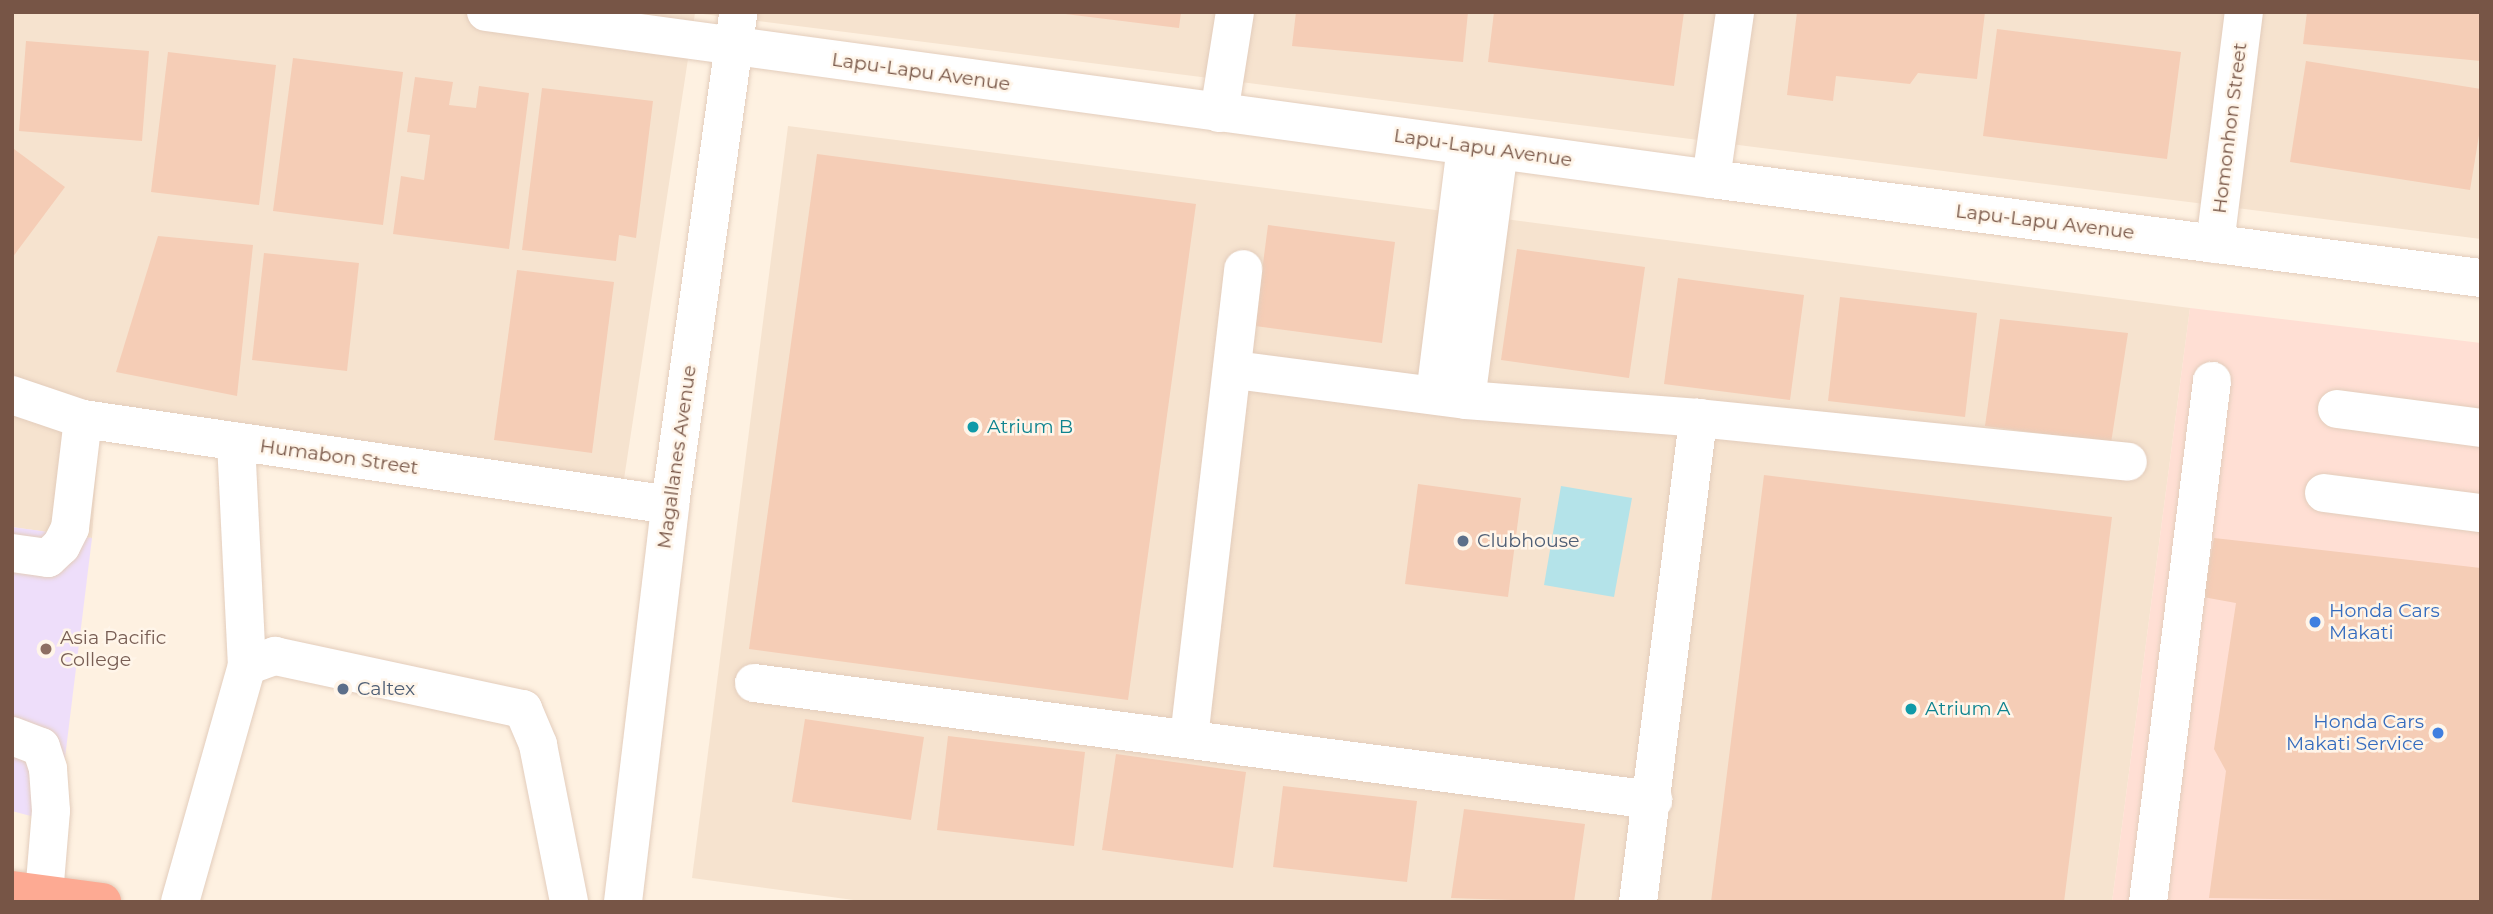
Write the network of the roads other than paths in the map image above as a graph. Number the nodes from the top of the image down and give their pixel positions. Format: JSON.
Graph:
{"nodes":[{"id":1,"x":486,"y":12,"type":"edge"},
{"id":2,"x":1235,"y":12,"type":"edge"},
{"id":3,"x":1735,"y":12,"type":"edge"},
{"id":4,"x":2244,"y":12,"type":"edge"},
{"id":5,"x":736,"y":29,"type":"edge"},
{"id":6,"x":1219,"y":113,"type":"junction"},
{"id":7,"x":1483,"y":148,"type":"junction"},
{"id":8,"x":1712,"y":179,"type":"junction"},
{"id":9,"x":2215,"y":244,"type":"junction"},
{"id":10,"x":1243,"y":269,"type":"dead end"},
{"id":11,"x":2481,"y":278,"type":"edge"},
{"id":12,"x":1235,"y":369,"type":"junction"},
{"id":13,"x":2212,"y":381,"type":"dead end"},
{"id":14,"x":1450,"y":398,"type":"junction"},
{"id":15,"x":15,"y":399,"type":"edge"},
{"id":16,"x":2337,"y":409,"type":"dead end"},
{"id":17,"x":1698,"y":418,"type":"junction"},
{"id":18,"x":83,"y":419,"type":"junction"},
{"id":19,"x":2481,"y":428,"type":"edge"},
{"id":20,"x":236,"y":442,"type":"junction"},
{"id":21,"x":2128,"y":462,"type":"dead end"},
{"id":22,"x":2324,"y":493,"type":"dead end"},
{"id":23,"x":670,"y":505,"type":"junction"},
{"id":24,"x":2481,"y":513,"type":"edge"},
{"id":25,"x":12,"y":553,"type":"edge"},
{"id":26,"x":247,"y":666,"type":"junction"},
{"id":27,"x":754,"y":683,"type":"dead end"},
{"id":28,"x":12,"y":736,"type":"edge"},
{"id":29,"x":1189,"y":738,"type":"junction"},
{"id":30,"x":1653,"y":800,"type":"junction"},
{"id":31,"x":28,"y":892,"type":"edge"},
{"id":32,"x":102,"y":902,"type":"edge"},
{"id":33,"x":180,"y":902,"type":"edge"},
{"id":34,"x":569,"y":902,"type":"edge"},
{"id":35,"x":622,"y":902,"type":"edge"},
{"id":36,"x":1638,"y":902,"type":"edge"},
{"id":37,"x":2148,"y":902,"type":"edge"}],
"edges":[{"from":1,"to":5,"type":"street","name":"Lapu-Lapu Avenue"},
{"from":2,"to":6,"type":"street"},
{"from":3,"to":8,"type":"street"},
{"from":4,"to":9,"type":"street","name":"Homonhon Street"},
{"from":5,"to":6,"type":"street","name":"Lapu-Lapu Avenue"},
{"from":5,"to":23,"type":"street","name":"Magallanes Avenue"},
{"from":6,"to":7,"type":"street","name":"Lapu-Lapu Avenue"},
{"from":7,"to":8,"type":"street","name":"Lapu-Lapu Avenue"},
{"from":7,"to":14,"type":"street"},
{"from":8,"to":9,"type":"street","name":"Lapu-Lapu Avenue"},
{"from":9,"to":11,"type":"street","name":"Lapu-Lapu Avenue"},
{"from":10,"to":12,"type":"street"},
{"from":12,"to":14,"type":"street"},
{"from":12,"to":29,"type":"street"},
{"from":13,"to":37,"type":"street"},
{"from":14,"to":17,"type":"street"},
{"from":15,"to":18,"type":"street","name":"Humabon Street"},
{"from":16,"to":19,"type":"street"},
{"from":17,"to":21,"type":"street"},
{"from":17,"to":30,"type":"street"},
{"from":18,"to":20,"type":"street","name":"Humabon Street"},
{"from":18,"to":25,"type":"street"},
{"from":20,"to":23,"type":"street","name":"Humabon Street"},
{"from":20,"to":26,"type":"street"},
{"from":22,"to":24,"type":"street"},
{"from":23,"to":35,"type":"street","name":"Magallanes Avenue"},
{"from":26,"to":33,"type":"street"},
{"from":26,"to":34,"type":"street"},
{"from":27,"to":29,"type":"street"},
{"from":28,"to":31,"type":"street"},
{"from":29,"to":30,"type":"street"},
{"from":30,"to":36,"type":"street"},
{"from":31,"to":32,"type":"highway"}]}
